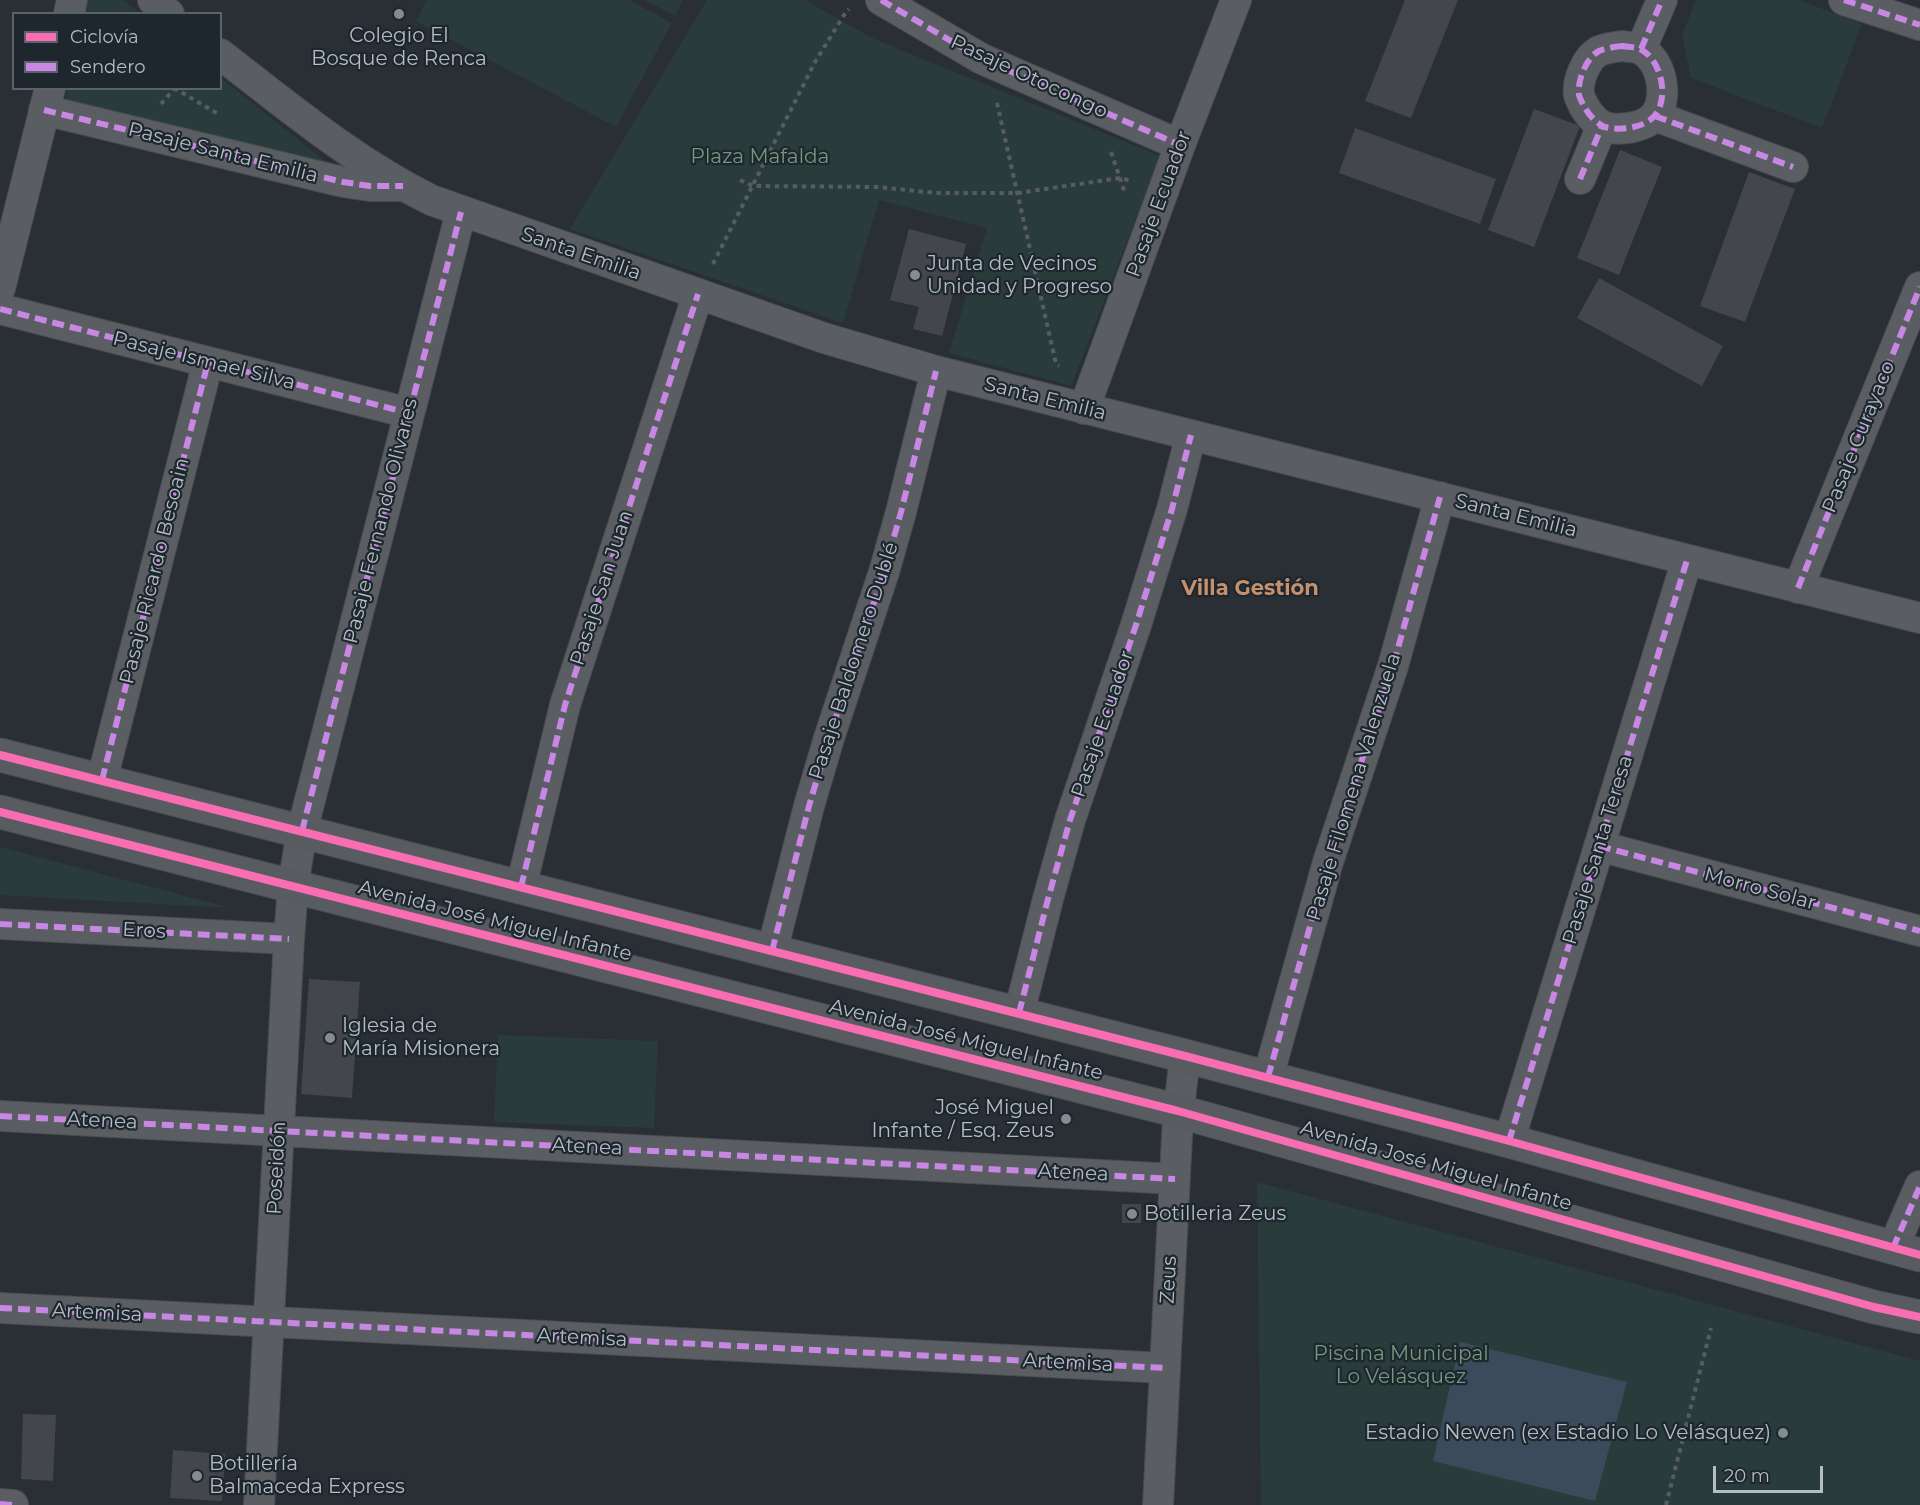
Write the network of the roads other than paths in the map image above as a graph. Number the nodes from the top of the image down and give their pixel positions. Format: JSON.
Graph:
{"nodes":[{"id":1,"x":153,"y":0,"type":"edge"},
{"id":2,"x":881,"y":0,"type":"edge"},
{"id":3,"x":1236,"y":0,"type":"edge"},
{"id":4,"x":1662,"y":0,"type":"edge"},
{"id":5,"x":1844,"y":0,"type":"edge"},
{"id":6,"x":167,"y":12,"type":"edge"},
{"id":7,"x":1920,"y":25,"type":"edge"},
{"id":8,"x":1641,"y":49,"type":"junction"},
{"id":9,"x":222,"y":56,"type":"edge"},
{"id":10,"x":47,"y":99,"type":"edge"},
{"id":11,"x":1655,"y":116,"type":"junction"},
{"id":12,"x":1602,"y":126,"type":"junction"},
{"id":13,"x":1180,"y":145,"type":"junction"},
{"id":14,"x":1793,"y":167,"type":"dead end"},
{"id":15,"x":1580,"y":179,"type":"dead end"},
{"id":16,"x":404,"y":186,"type":"junction"},
{"id":17,"x":461,"y":212,"type":"junction"},
{"id":18,"x":0,"y":288,"type":"edge"},
{"id":19,"x":698,"y":294,"type":"junction"},
{"id":20,"x":1918,"y":296,"type":"edge"},
{"id":21,"x":0,"y":309,"type":"edge"},
{"id":22,"x":208,"y":362,"type":"junction"},
{"id":23,"x":936,"y":371,"type":"junction"},
{"id":24,"x":1088,"y":398,"type":"junction"},
{"id":25,"x":409,"y":413,"type":"junction"},
{"id":26,"x":1191,"y":435,"type":"junction"},
{"id":27,"x":1440,"y":497,"type":"junction"},
{"id":28,"x":1687,"y":560,"type":"junction"},
{"id":29,"x":1798,"y":588,"type":"junction"},
{"id":30,"x":1920,"y":618,"type":"edge"},
{"id":31,"x":0,"y":755,"type":"edge"},
{"id":32,"x":102,"y":780,"type":"junction"},
{"id":33,"x":0,"y":812,"type":"edge"},
{"id":34,"x":302,"y":831,"type":"junction"},
{"id":35,"x":1599,"y":846,"type":"junction"},
{"id":36,"x":293,"y":886,"type":"junction"},
{"id":37,"x":521,"y":887,"type":"junction"},
{"id":38,"x":0,"y":924,"type":"edge"},
{"id":39,"x":1920,"y":931,"type":"edge"},
{"id":40,"x":289,"y":939,"type":"junction"},
{"id":41,"x":772,"y":951,"type":"junction"},
{"id":42,"x":1019,"y":1013,"type":"junction"},
{"id":43,"x":1185,"y":1056,"type":"junction"},
{"id":44,"x":1268,"y":1077,"type":"junction"},
{"id":45,"x":1178,"y":1111,"type":"junction"},
{"id":46,"x":0,"y":1116,"type":"edge"},
{"id":47,"x":278,"y":1131,"type":"junction"},
{"id":48,"x":1509,"y":1141,"type":"junction"},
{"id":49,"x":1175,"y":1179,"type":"junction"},
{"id":50,"x":1920,"y":1186,"type":"edge"},
{"id":51,"x":1907,"y":1252,"type":"edge"},
{"id":52,"x":0,"y":1308,"type":"edge"},
{"id":53,"x":1920,"y":1317,"type":"edge"},
{"id":54,"x":269,"y":1322,"type":"junction"},
{"id":55,"x":1165,"y":1368,"type":"junction"},
{"id":56,"x":0,"y":1504,"type":"edge"},
{"id":57,"x":13,"y":1505,"type":"edge"},
{"id":58,"x":259,"y":1505,"type":"edge"},
{"id":59,"x":1158,"y":1505,"type":"edge"}],
"edges":[{"from":1,"to":6,"type":"street"},
{"from":2,"to":13,"type":"street","name":"Pasaje Otocongo"},
{"from":3,"to":13,"type":"street","name":"Pasaje Ecuador"},
{"from":4,"to":8,"type":"street"},
{"from":5,"to":7,"type":"street"},
{"from":8,"to":11,"type":"street"},
{"from":8,"to":12,"type":"street"},
{"from":9,"to":16,"type":"street","name":"Santa Emilia"},
{"from":10,"to":16,"type":"street","name":"Pasaje Santa Emilia"},
{"from":10,"to":18,"type":"street"},
{"from":11,"to":12,"type":"street"},
{"from":11,"to":14,"type":"street"},
{"from":12,"to":15,"type":"street"},
{"from":13,"to":24,"type":"street","name":"Pasaje Ecuador"},
{"from":16,"to":17,"type":"street","name":"Santa Emilia"},
{"from":17,"to":19,"type":"street","name":"Santa Emilia"},
{"from":17,"to":25,"type":"street","name":"Pasaje Fernando Olivares"},
{"from":19,"to":23,"type":"street","name":"Santa Emilia"},
{"from":19,"to":37,"type":"street","name":"Pasaje San Juan"},
{"from":20,"to":29,"type":"street","name":"Pasaje Curayaco"},
{"from":21,"to":22,"type":"street","name":"Pasaje Ismael Silva"},
{"from":22,"to":25,"type":"street","name":"Pasaje Ismael Silva"},
{"from":22,"to":32,"type":"street","name":"Pasaje Ricardo Besoain"},
{"from":23,"to":24,"type":"street","name":"Santa Emilia"},
{"from":23,"to":41,"type":"street","name":"Pasaje Baldomero Dublé"},
{"from":24,"to":26,"type":"street","name":"Santa Emilia"},
{"from":25,"to":34,"type":"street","name":"Pasaje Fernando Olivares"},
{"from":26,"to":27,"type":"street","name":"Santa Emilia"},
{"from":26,"to":42,"type":"street","name":"Pasaje Ecuador"},
{"from":27,"to":28,"type":"street","name":"Santa Emilia"},
{"from":27,"to":44,"type":"street","name":"Pasaje Filomena Valenzuela"},
{"from":28,"to":29,"type":"street","name":"Santa Emilia"},
{"from":28,"to":35,"type":"street","name":"Pasaje Santa Teresa"},
{"from":29,"to":30,"type":"street","name":"Santa Emilia"},
{"from":31,"to":32,"type":"main road","name":"Avenida José Miguel Infante"},
{"from":32,"to":34,"type":"main road","name":"Avenida José Miguel Infante"},
{"from":33,"to":36,"type":"main road","name":"Avenida José Miguel Infante"},
{"from":34,"to":36,"type":"street","name":"Poseidón"},
{"from":34,"to":37,"type":"main road","name":"Avenida José Miguel Infante"},
{"from":35,"to":39,"type":"street","name":"Morro Solar"},
{"from":35,"to":48,"type":"street","name":"Pasaje Santa Teresa"},
{"from":36,"to":40,"type":"street","name":"Poseidón"},
{"from":36,"to":45,"type":"main road","name":"Avenida José Miguel Infante"},
{"from":37,"to":41,"type":"main road","name":"Avenida José Miguel Infante"},
{"from":38,"to":40,"type":"street","name":"Eros"},
{"from":40,"to":47,"type":"street","name":"Poseidón"},
{"from":41,"to":42,"type":"main road","name":"Avenida José Miguel Infante"},
{"from":42,"to":43,"type":"main road","name":"Avenida José Miguel Infante"},
{"from":43,"to":44,"type":"main road","name":"Avenida José Miguel Infante"},
{"from":43,"to":45,"type":"street","name":"Zeus"},
{"from":44,"to":48,"type":"main road","name":"Avenida José Miguel Infante"},
{"from":45,"to":49,"type":"street","name":"Zeus"},
{"from":45,"to":53,"type":"main road","name":"Avenida José Miguel Infante"},
{"from":46,"to":47,"type":"street","name":"Atenea"},
{"from":47,"to":49,"type":"street","name":"Atenea"},
{"from":47,"to":54,"type":"street","name":"Poseidón"},
{"from":48,"to":51,"type":"main road","name":"Avenida José Miguel Infante"},
{"from":49,"to":55,"type":"street","name":"Zeus"},
{"from":50,"to":51,"type":"street"},
{"from":52,"to":54,"type":"street","name":"Artemisa"},
{"from":54,"to":55,"type":"street","name":"Artemisa"},
{"from":54,"to":58,"type":"street","name":"Poseidón"},
{"from":55,"to":59,"type":"street","name":"Zeus"},
{"from":56,"to":57,"type":"street"}]}
